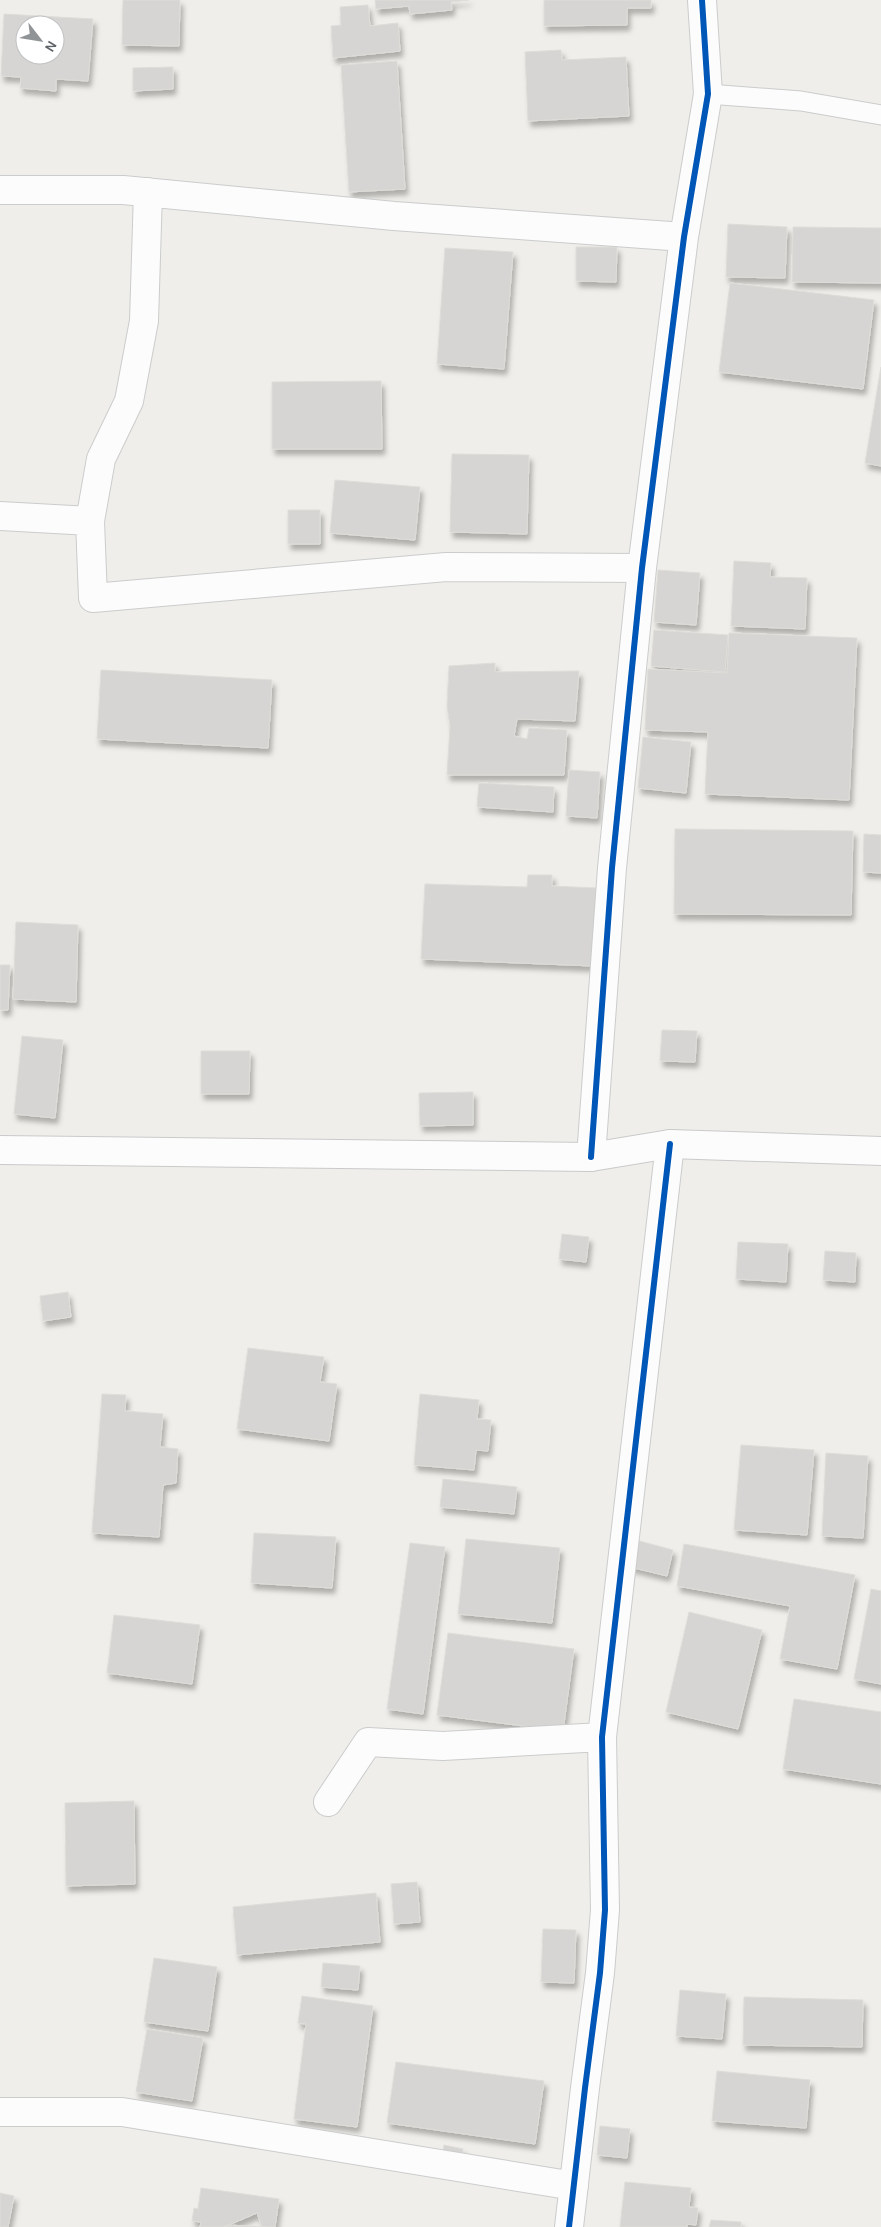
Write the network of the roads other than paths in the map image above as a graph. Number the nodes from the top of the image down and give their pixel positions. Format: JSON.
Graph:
{"nodes":[{"id":1,"x":702,"y":0,"type":"edge"},
{"id":2,"x":708,"y":94,"type":"junction"},
{"id":3,"x":881,"y":115,"type":"edge"},
{"id":4,"x":0,"y":190,"type":"edge"},
{"id":5,"x":148,"y":192,"type":"junction"},
{"id":6,"x":684,"y":237,"type":"junction"},
{"id":7,"x":0,"y":516,"type":"edge"},
{"id":8,"x":90,"y":520,"type":"junction"},
{"id":9,"x":642,"y":568,"type":"junction"},
{"id":10,"x":670,"y":1144,"type":"junction"},
{"id":11,"x":0,"y":1150,"type":"edge"},
{"id":12,"x":881,"y":1151,"type":"edge"},
{"id":13,"x":591,"y":1157,"type":"junction"},
{"id":14,"x":602,"y":1737,"type":"junction"},
{"id":15,"x":328,"y":1802,"type":"dead end"},
{"id":16,"x":0,"y":2112,"type":"edge"},
{"id":17,"x":574,"y":2186,"type":"junction"},
{"id":18,"x":569,"y":2227,"type":"edge"}],
"edges":[{"from":1,"to":2,"type":"street"},
{"from":2,"to":3,"type":"lane"},
{"from":2,"to":6,"type":"street"},
{"from":4,"to":5,"type":"street"},
{"from":5,"to":6,"type":"street"},
{"from":5,"to":8,"type":"street"},
{"from":6,"to":9,"type":"street"},
{"from":7,"to":8,"type":"street"},
{"from":8,"to":9,"type":"street"},
{"from":9,"to":13,"type":"street"},
{"from":10,"to":12,"type":"street"},
{"from":10,"to":13,"type":"street"},
{"from":10,"to":14,"type":"street"},
{"from":11,"to":13,"type":"street"},
{"from":14,"to":15,"type":"street"},
{"from":14,"to":17,"type":"street"},
{"from":16,"to":17,"type":"street"},
{"from":17,"to":18,"type":"street"}]}
